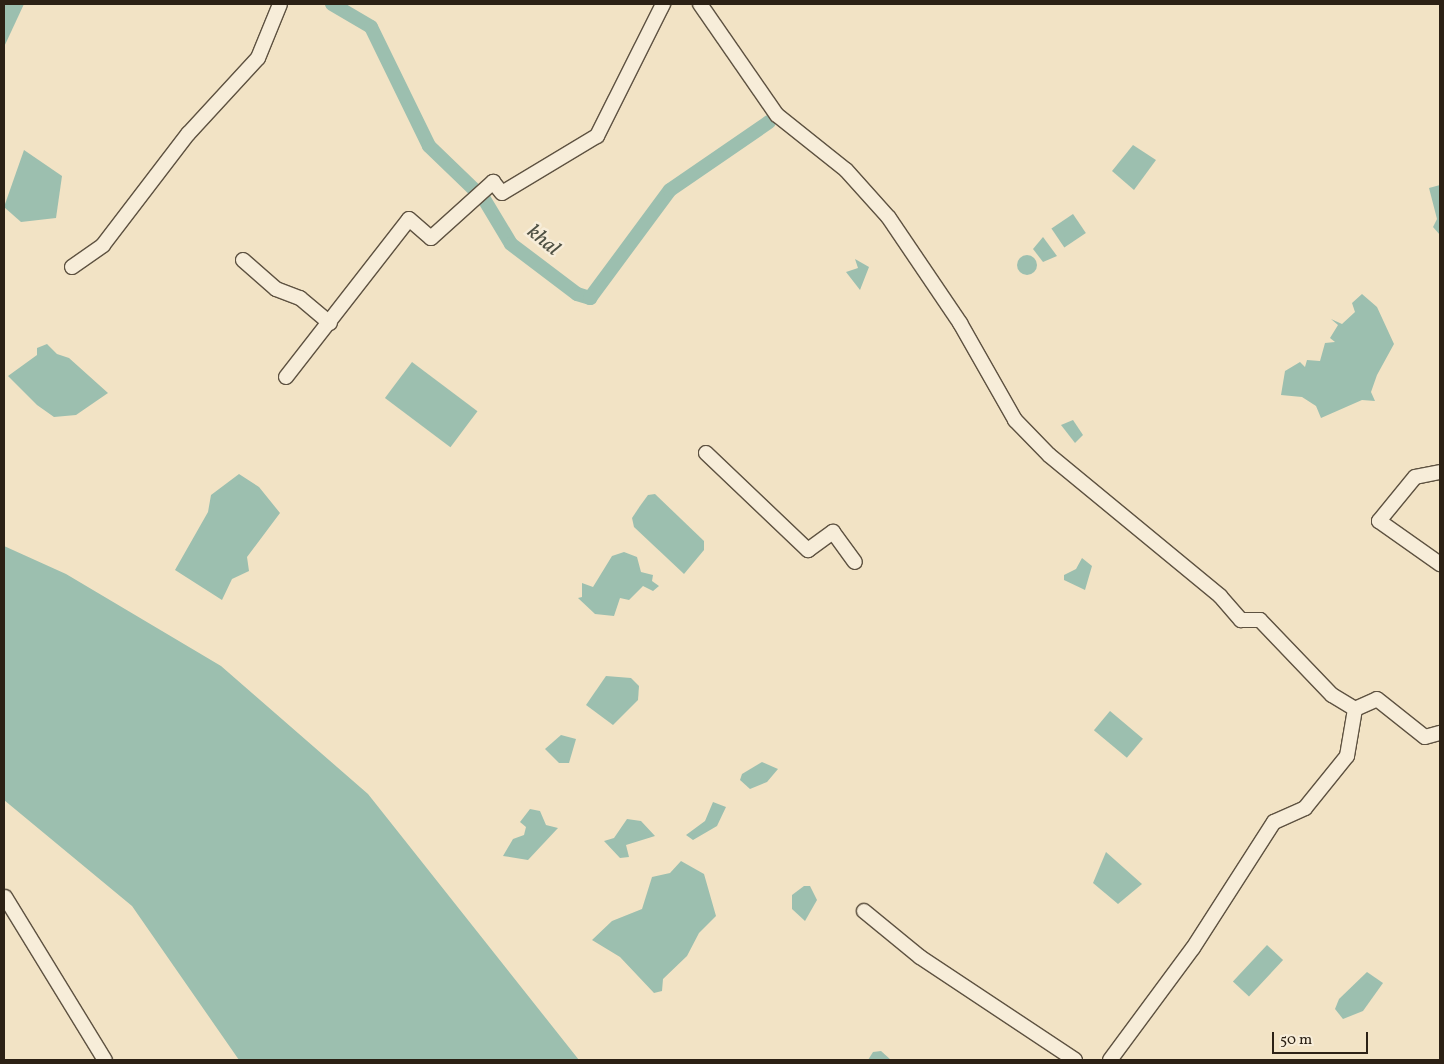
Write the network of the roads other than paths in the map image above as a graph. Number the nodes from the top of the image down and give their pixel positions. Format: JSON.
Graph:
{"nodes":[{"id":1,"x":280,"y":4,"type":"edge"},
{"id":2,"x":663,"y":4,"type":"edge"},
{"id":3,"x":700,"y":4,"type":"edge"},
{"id":4,"x":243,"y":260,"type":"dead end"},
{"id":5,"x":72,"y":268,"type":"dead end"},
{"id":6,"x":330,"y":323,"type":"junction"},
{"id":7,"x":286,"y":377,"type":"dead end"},
{"id":8,"x":706,"y":452,"type":"dead end"},
{"id":9,"x":1440,"y":472,"type":"edge"},
{"id":10,"x":855,"y":562,"type":"dead end"},
{"id":11,"x":1440,"y":564,"type":"edge"},
{"id":12,"x":1355,"y":709,"type":"junction"},
{"id":13,"x":1440,"y":733,"type":"edge"},
{"id":14,"x":5,"y":897,"type":"dead end"},
{"id":15,"x":864,"y":910,"type":"dead end"},
{"id":16,"x":105,"y":1060,"type":"edge"},
{"id":17,"x":1075,"y":1060,"type":"edge"},
{"id":18,"x":1110,"y":1060,"type":"edge"}],
"edges":[{"from":1,"to":5,"type":"street"},
{"from":2,"to":6,"type":"street"},
{"from":3,"to":12,"type":"street"},
{"from":4,"to":6,"type":"street"},
{"from":6,"to":7,"type":"street"},
{"from":8,"to":10,"type":"street"},
{"from":9,"to":11,"type":"street"},
{"from":12,"to":13,"type":"street"},
{"from":12,"to":18,"type":"street"},
{"from":14,"to":16,"type":"street"},
{"from":15,"to":17,"type":"street"}]}
